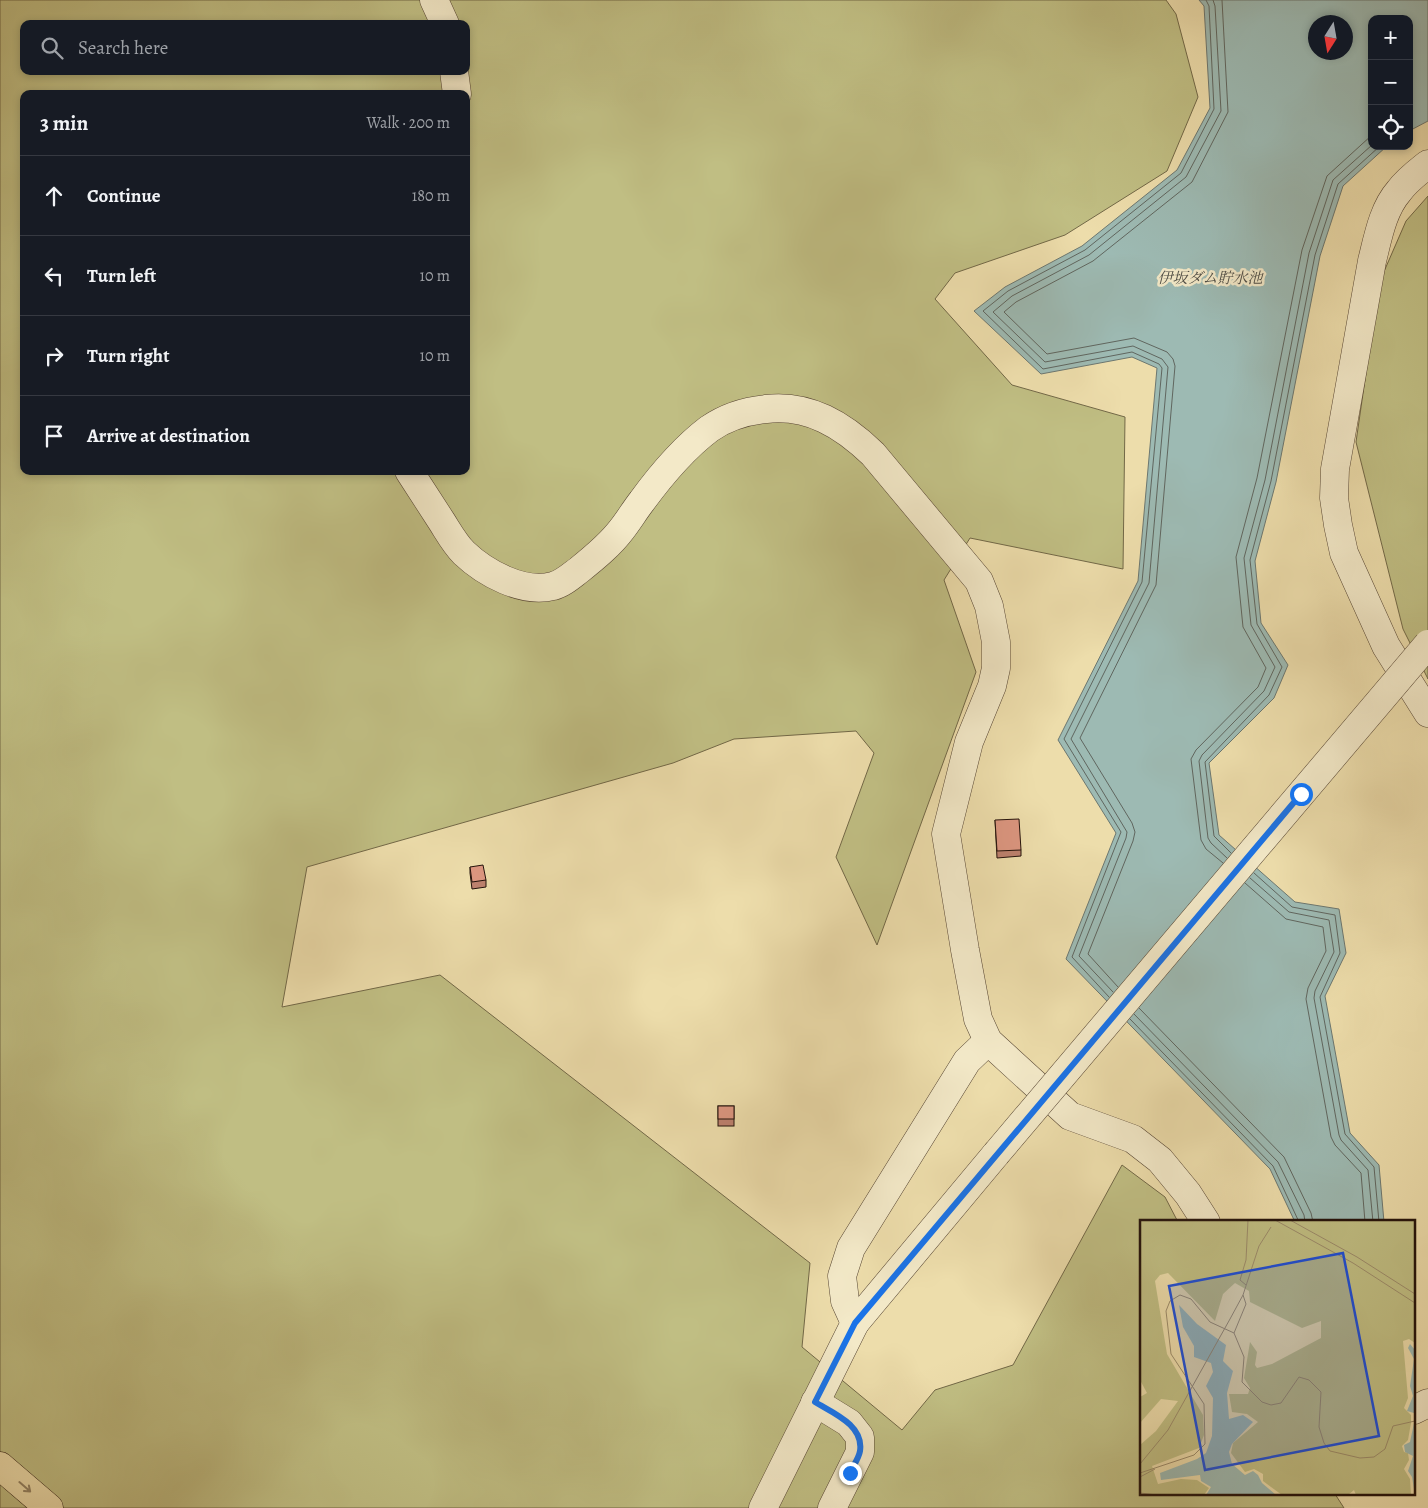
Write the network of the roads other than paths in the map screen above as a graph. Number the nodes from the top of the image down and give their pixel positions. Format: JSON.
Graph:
{"nodes":[{"id":1,"x":434,"y":0,"type":"edge"},
{"id":2,"x":443,"y":20,"type":"edge"},
{"id":3,"x":455,"y":75,"type":"edge"},
{"id":4,"x":456,"y":90,"type":"edge"},
{"id":5,"x":1428,"y":164,"type":"edge"},
{"id":6,"x":412,"y":475,"type":"edge"},
{"id":7,"x":1428,"y":644,"type":"edge"},
{"id":8,"x":1428,"y":714,"type":"edge"},
{"id":9,"x":988,"y":1041,"type":"junction"},
{"id":10,"x":1205,"y":1220,"type":"edge"},
{"id":11,"x":855,"y":1323,"type":"junction"},
{"id":12,"x":815,"y":1402,"type":"junction"},
{"id":13,"x":1428,"y":1403,"type":"edge"},
{"id":14,"x":1416,"y":1409,"type":"edge"},
{"id":15,"x":0,"y":1466,"type":"edge"},
{"id":16,"x":49,"y":1508,"type":"edge"},
{"id":17,"x":764,"y":1508,"type":"edge"},
{"id":18,"x":832,"y":1508,"type":"edge"}],
"edges":[{"from":1,"to":2,"type":"street"},
{"from":3,"to":4,"type":"street"},
{"from":5,"to":8,"type":"street"},
{"from":6,"to":9,"type":"street"},
{"from":7,"to":11,"type":"street","bridge":true},
{"from":9,"to":10,"type":"street"},
{"from":9,"to":11,"type":"street"},
{"from":11,"to":12,"type":"street"},
{"from":12,"to":17,"type":"street"},
{"from":12,"to":18,"type":"street"},
{"from":13,"to":14,"type":"street"},
{"from":15,"to":16,"type":"highway","one_way":true}]}
